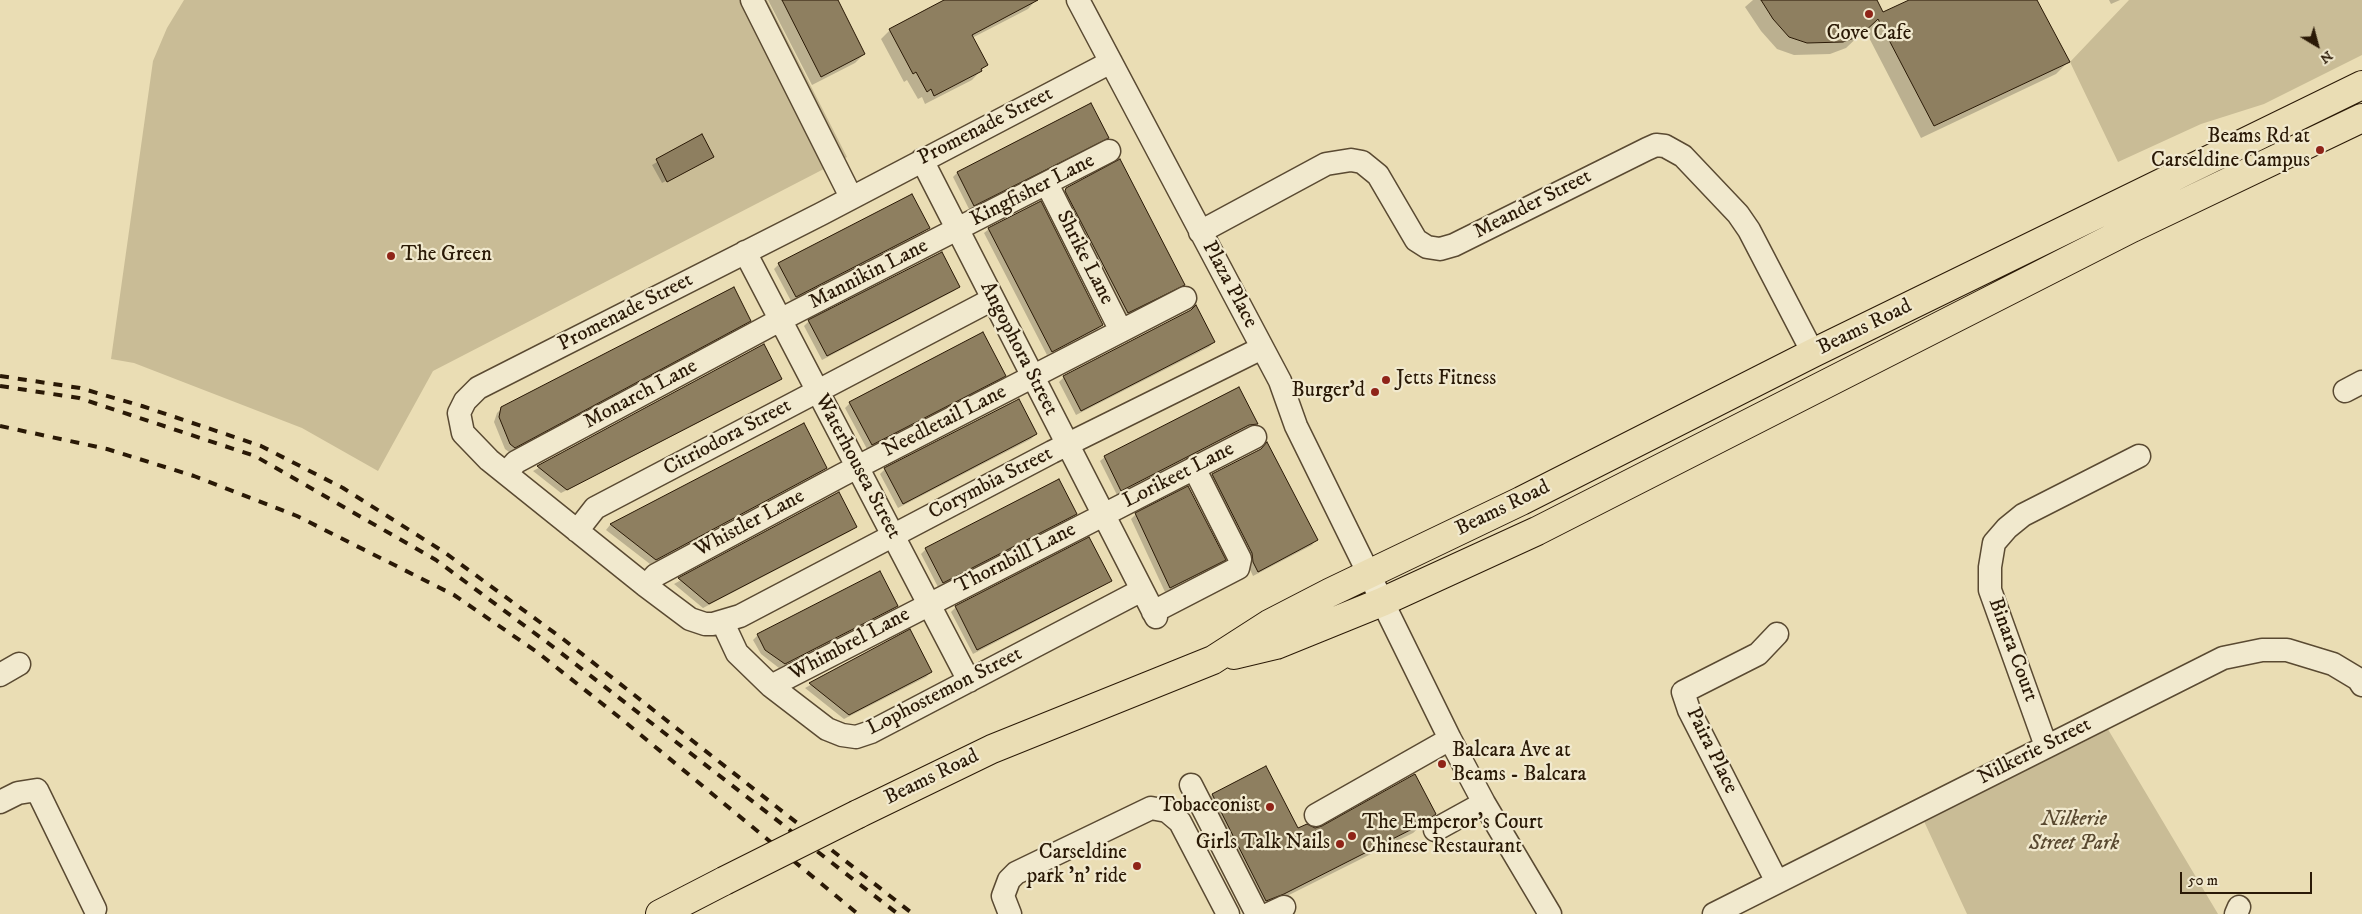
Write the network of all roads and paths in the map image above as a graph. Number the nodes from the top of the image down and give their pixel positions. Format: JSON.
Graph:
{"nodes":[{"id":1,"x":752,"y":0,"type":"edge"},
{"id":2,"x":1078,"y":0,"type":"edge"},
{"id":3,"x":1111,"y":62,"type":"junction"},
{"id":4,"x":2362,"y":85,"type":"edge"},
{"id":5,"x":2362,"y":118,"type":"edge"},
{"id":6,"x":1109,"y":152,"type":"dead end"},
{"id":7,"x":922,"y":160,"type":"junction"},
{"id":8,"x":1047,"y":184,"type":"junction"},
{"id":9,"x":851,"y":197,"type":"junction"},
{"id":10,"x":957,"y":230,"type":"junction"},
{"id":11,"x":1200,"y":232,"type":"junction"},
{"id":12,"x":745,"y":252,"type":"junction"},
{"id":13,"x":1185,"y":298,"type":"dead end"},
{"id":14,"x":993,"y":299,"type":"junction"},
{"id":15,"x":780,"y":320,"type":"junction"},
{"id":16,"x":1121,"y":332,"type":"junction"},
{"id":17,"x":1262,"y":348,"type":"junction"},
{"id":18,"x":1813,"y":353,"type":"junction"},
{"id":19,"x":1033,"y":377,"type":"junction"},
{"id":20,"x":817,"y":390,"type":"junction"},
{"id":21,"x":1255,"y":437,"type":"dead end"},
{"id":22,"x":1068,"y":444,"type":"junction"},
{"id":23,"x":2139,"y":456,"type":"dead end"},
{"id":24,"x":857,"y":467,"type":"junction"},
{"id":25,"x":1194,"y":468,"type":"junction"},
{"id":26,"x":506,"y":474,"type":"junction"},
{"id":27,"x":1103,"y":514,"type":"junction"},
{"id":28,"x":577,"y":531,"type":"junction"},
{"id":29,"x":893,"y":535,"type":"junction"},
{"id":30,"x":1369,"y":574,"type":"junction"},
{"id":31,"x":646,"y":586,"type":"junction"},
{"id":32,"x":1142,"y":590,"type":"junction"},
{"id":33,"x":1382,"y":602,"type":"junction"},
{"id":34,"x":929,"y":603,"type":"junction"},
{"id":35,"x":723,"y":623,"type":"junction"},
{"id":36,"x":1777,"y":634,"type":"dead end"},
{"id":37,"x":1213,"y":660,"type":"junction"},
{"id":38,"x":2361,"y":679,"type":"edge"},
{"id":39,"x":969,"y":681,"type":"junction"},
{"id":40,"x":771,"y":686,"type":"junction"},
{"id":41,"x":1450,"y":739,"type":"junction"},
{"id":42,"x":2046,"y":746,"type":"junction"},
{"id":43,"x":1191,"y":785,"type":"dead end"},
{"id":44,"x":0,"y":802,"type":"edge"},
{"id":45,"x":1484,"y":803,"type":"junction"},
{"id":46,"x":1316,"y":816,"type":"dead end"},
{"id":47,"x":1435,"y":830,"type":"dead end"},
{"id":48,"x":1777,"y":882,"type":"junction"},
{"id":49,"x":95,"y":909,"type":"dead end"},
{"id":50,"x":660,"y":914,"type":"edge"},
{"id":51,"x":1010,"y":914,"type":"edge"},
{"id":52,"x":1228,"y":914,"type":"edge"},
{"id":53,"x":1258,"y":914,"type":"edge"},
{"id":54,"x":1550,"y":914,"type":"edge"},
{"id":55,"x":1714,"y":914,"type":"edge"}],
"edges":[{"from":1,"to":9,"type":"street"},
{"from":2,"to":3,"type":"street","name":"Plaza Place"},
{"from":3,"to":7,"type":"street","name":"Promenade Street"},
{"from":3,"to":11,"type":"street","name":"Plaza Place"},
{"from":4,"to":18,"type":"main road","name":"Beams Road"},
{"from":5,"to":33,"type":"main road","name":"Beams Road"},
{"from":6,"to":8,"type":"street","name":"Kingfisher Lane"},
{"from":7,"to":9,"type":"street","name":"Promenade Street"},
{"from":7,"to":10,"type":"street","name":"Angophora Street"},
{"from":8,"to":10,"type":"street","name":"Kingfisher Lane"},
{"from":8,"to":16,"type":"street","name":"Shrike Lane"},
{"from":9,"to":12,"type":"street","name":"Promenade Street"},
{"from":10,"to":14,"type":"street","name":"Angophora Street"},
{"from":10,"to":15,"type":"street","name":"Mannikin Lane"},
{"from":11,"to":17,"type":"street","name":"Plaza Place"},
{"from":11,"to":18,"type":"street","name":"Meander Street"},
{"from":12,"to":15,"type":"street","name":"Waterhousea Street"},
{"from":12,"to":26,"type":"street","name":"Promenade Street"},
{"from":13,"to":16,"type":"street","name":"Needletail Lane"},
{"from":14,"to":19,"type":"street","name":"Angophora Street"},
{"from":14,"to":20,"type":"street","name":"Citriodora Street"},
{"from":15,"to":20,"type":"street","name":"Waterhousea Street"},
{"from":15,"to":26,"type":"street","name":"Monarch Lane"},
{"from":16,"to":19,"type":"street","name":"Needletail Lane"},
{"from":17,"to":22,"type":"street","name":"Corymbia Street"},
{"from":17,"to":30,"type":"street","name":"Plaza Place"},
{"from":18,"to":30,"type":"main road","name":"Beams Road"},
{"from":19,"to":22,"type":"street","name":"Angophora Street"},
{"from":19,"to":24,"type":"street","name":"Needletail Lane"},
{"from":20,"to":24,"type":"street","name":"Waterhousea Street"},
{"from":20,"to":28,"type":"street","name":"Citriodora Street"},
{"from":21,"to":25,"type":"street","name":"Lorikeet Lane"},
{"from":22,"to":27,"type":"street","name":"Angophora Street"},
{"from":22,"to":29,"type":"street","name":"Corymbia Street"},
{"from":23,"to":42,"type":"street","name":"Binara Court"},
{"from":24,"to":29,"type":"street","name":"Waterhousea Street"},
{"from":24,"to":31,"type":"street","name":"Whistler Lane"},
{"from":25,"to":27,"type":"street","name":"Lorikeet Lane"},
{"from":25,"to":32,"type":"street","name":"Angophora Street"},
{"from":26,"to":28,"type":"street","name":"Promenade Street"},
{"from":27,"to":32,"type":"street","name":"Angophora Street"},
{"from":27,"to":34,"type":"street","name":"Thornbill Lane"},
{"from":28,"to":31,"type":"street","name":"Promenade Street"},
{"from":29,"to":34,"type":"street","name":"Waterhousea Street"},
{"from":29,"to":35,"type":"street","name":"Corymbia Street"},
{"from":30,"to":33,"type":"street"},
{"from":30,"to":37,"type":"main road","name":"Beams Road"},
{"from":31,"to":35,"type":"street","name":"Promenade Street"},
{"from":32,"to":39,"type":"street","name":"Lophostemon Street"},
{"from":33,"to":37,"type":"main road","name":"Beams Road"},
{"from":33,"to":41,"type":"street"},
{"from":34,"to":39,"type":"street","name":"Waterhousea Street"},
{"from":34,"to":40,"type":"street","name":"Whimbrel Lane"},
{"from":35,"to":40,"type":"street","name":"Lophostemon Street"},
{"from":36,"to":48,"type":"street","name":"Paira Place"},
{"from":37,"to":50,"type":"main road","name":"Beams Road","bridge":true},
{"from":38,"to":42,"type":"street","name":"Nilkerie Street"},
{"from":39,"to":40,"type":"street","name":"Lophostemon Street"},
{"from":41,"to":45,"type":"street"},
{"from":41,"to":46,"type":"street"},
{"from":42,"to":48,"type":"street","name":"Nilkerie Street"},
{"from":43,"to":53,"type":"street"},
{"from":44,"to":49,"type":"street"},
{"from":45,"to":47,"type":"street"},
{"from":45,"to":54,"type":"street"},
{"from":48,"to":55,"type":"street","name":"Nilkerie Street"},
{"from":51,"to":52,"type":"street"}]}
